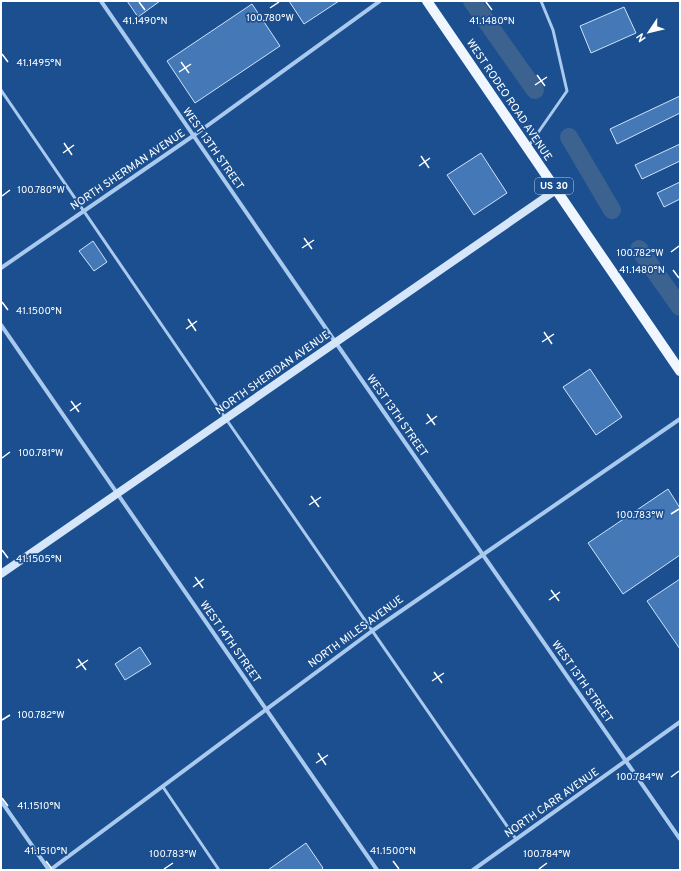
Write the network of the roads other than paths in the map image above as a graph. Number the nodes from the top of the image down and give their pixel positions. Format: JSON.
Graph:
{"nodes":[{"id":1,"x":101,"y":1,"type":"edge"},
{"id":2,"x":380,"y":1,"type":"edge"},
{"id":3,"x":427,"y":1,"type":"edge"},
{"id":4,"x":541,"y":1,"type":"edge"},
{"id":5,"x":1,"y":90,"type":"edge"},
{"id":6,"x":193,"y":136,"type":"junction"},
{"id":7,"x":528,"y":148,"type":"junction"},
{"id":8,"x":556,"y":190,"type":"junction"},
{"id":9,"x":83,"y":212,"type":"junction"},
{"id":10,"x":1,"y":268,"type":"edge"},
{"id":11,"x":1,"y":325,"type":"edge"},
{"id":12,"x":336,"y":343,"type":"junction"},
{"id":13,"x":680,"y":372,"type":"edge"},
{"id":14,"x":226,"y":419,"type":"junction"},
{"id":15,"x":680,"y":419,"type":"edge"},
{"id":16,"x":117,"y":494,"type":"junction"},
{"id":17,"x":482,"y":554,"type":"junction"},
{"id":18,"x":1,"y":574,"type":"edge"},
{"id":19,"x":372,"y":631,"type":"junction"},
{"id":20,"x":266,"y":709,"type":"junction"},
{"id":21,"x":680,"y":722,"type":"edge"},
{"id":22,"x":626,"y":761,"type":"junction"},
{"id":23,"x":162,"y":787,"type":"junction"},
{"id":24,"x":1,"y":800,"type":"edge"},
{"id":25,"x":516,"y":839,"type":"junction"},
{"id":26,"x":680,"y":840,"type":"edge"},
{"id":27,"x":50,"y":870,"type":"edge"},
{"id":28,"x":219,"y":870,"type":"edge"},
{"id":29,"x":377,"y":870,"type":"edge"},
{"id":30,"x":473,"y":870,"type":"edge"}],
"edges":[{"from":1,"to":6,"type":"street","name":"WEST 13TH STREET"},
{"from":2,"to":6,"type":"street","name":"NORTH SHERMAN AVENUE"},
{"from":3,"to":7,"type":"main road","name":"WEST RODEO ROAD AVENUE","number":"US 30"},
{"from":4,"to":7,"type":"lane"},
{"from":5,"to":9,"type":"lane"},
{"from":6,"to":9,"type":"street","name":"NORTH SHERMAN AVENUE"},
{"from":6,"to":12,"type":"street","name":"WEST 13TH STREET"},
{"from":7,"to":8,"type":"main road","name":"WEST RODEO ROAD AVENUE","number":"US 30"},
{"from":8,"to":12,"type":"street","name":"NORTH SHERIDAN AVENUE"},
{"from":8,"to":13,"type":"main road","name":"WEST RODEO ROAD AVENUE","number":"US 30"},
{"from":9,"to":10,"type":"street","name":"NORTH SHERMAN AVENUE"},
{"from":9,"to":14,"type":"lane"},
{"from":11,"to":16,"type":"street","name":"WEST 14TH STREET"},
{"from":12,"to":14,"type":"street","name":"NORTH SHERIDAN AVENUE"},
{"from":12,"to":17,"type":"street","name":"WEST 13TH STREET"},
{"from":14,"to":16,"type":"street","name":"NORTH SHERIDAN AVENUE"},
{"from":14,"to":19,"type":"lane"},
{"from":15,"to":17,"type":"street","name":"NORTH MILES AVENUE"},
{"from":16,"to":18,"type":"street","name":"NORTH SHERIDAN AVENUE"},
{"from":16,"to":20,"type":"street","name":"WEST 14TH STREET"},
{"from":17,"to":19,"type":"street","name":"NORTH MILES AVENUE"},
{"from":17,"to":22,"type":"street","name":"WEST 13TH STREET"},
{"from":19,"to":20,"type":"street","name":"NORTH MILES AVENUE"},
{"from":19,"to":25,"type":"lane"},
{"from":20,"to":23,"type":"street","name":"NORTH MILES AVENUE"},
{"from":20,"to":29,"type":"street","name":"WEST 14TH STREET"},
{"from":21,"to":22,"type":"street","name":"NORTH CARR AVENUE"},
{"from":22,"to":25,"type":"street","name":"NORTH CARR AVENUE"},
{"from":22,"to":26,"type":"street","name":"WEST 13TH STREET"},
{"from":23,"to":27,"type":"street","name":"NORTH MILES AVENUE"},
{"from":23,"to":28,"type":"lane"},
{"from":24,"to":27,"type":"street"},
{"from":25,"to":30,"type":"street","name":"NORTH CARR AVENUE"}]}
